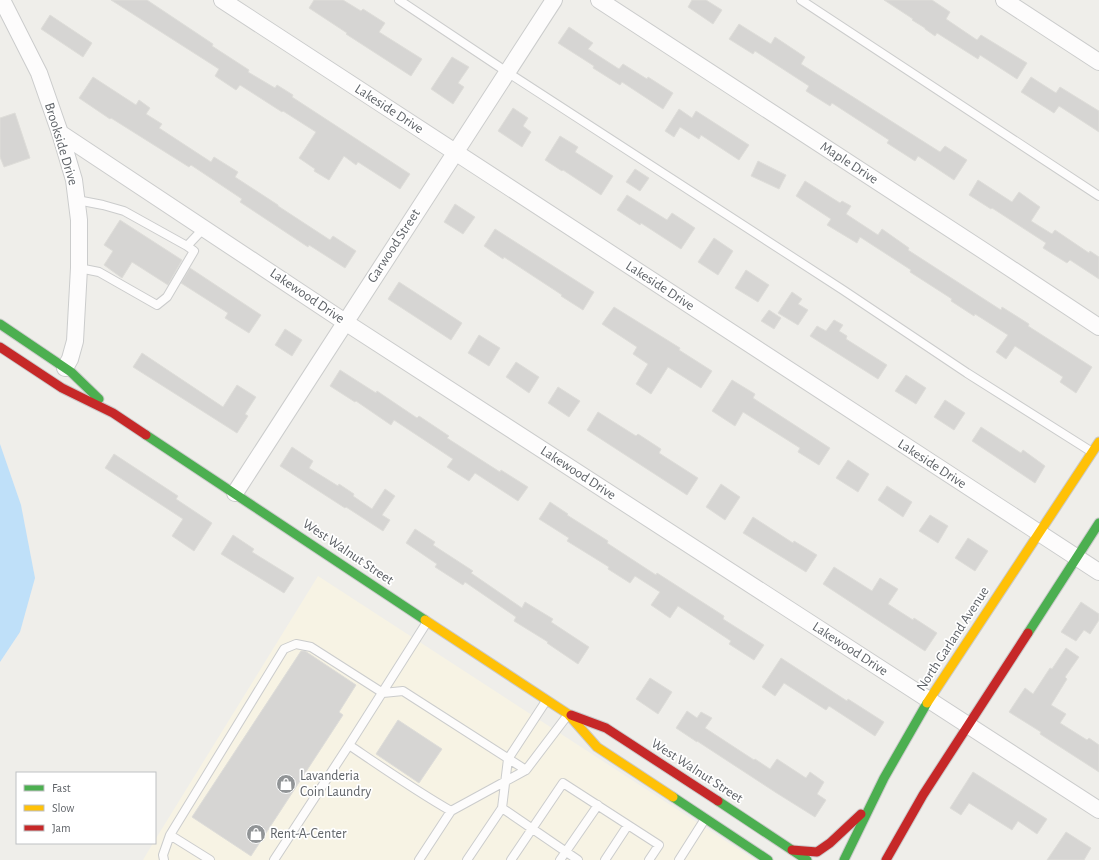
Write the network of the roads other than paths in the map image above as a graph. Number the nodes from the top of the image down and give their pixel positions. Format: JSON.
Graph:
{"nodes":[{"id":1,"x":2,"y":0,"type":"edge"},
{"id":2,"x":222,"y":0,"type":"edge"},
{"id":3,"x":399,"y":0,"type":"edge"},
{"id":4,"x":554,"y":0,"type":"edge"},
{"id":5,"x":599,"y":0,"type":"edge"},
{"id":6,"x":801,"y":0,"type":"edge"},
{"id":7,"x":1004,"y":0,"type":"edge"},
{"id":8,"x":1099,"y":62,"type":"edge"},
{"id":9,"x":507,"y":72,"type":"junction"},
{"id":10,"x":60,"y":133,"type":"junction"},
{"id":11,"x":455,"y":152,"type":"junction"},
{"id":12,"x":1099,"y":196,"type":"edge"},
{"id":13,"x":77,"y":200,"type":"junction"},
{"id":14,"x":204,"y":228,"type":"junction"},
{"id":15,"x":187,"y":246,"type":"junction"},
{"id":16,"x":79,"y":268,"type":"junction"},
{"id":17,"x":345,"y":322,"type":"junction"},
{"id":18,"x":0,"y":324,"type":"edge"},
{"id":19,"x":1099,"y":327,"type":"edge"},
{"id":20,"x":0,"y":347,"type":"edge"},
{"id":21,"x":65,"y":368,"type":"junction"},
{"id":22,"x":113,"y":412,"type":"junction"},
{"id":23,"x":1099,"y":442,"type":"edge"},
{"id":24,"x":1092,"y":452,"type":"junction"},
{"id":25,"x":235,"y":493,"type":"junction"},
{"id":26,"x":1099,"y":523,"type":"edge"},
{"id":27,"x":1039,"y":533,"type":"junction"},
{"id":28,"x":1076,"y":557,"type":"junction"},
{"id":29,"x":1099,"y":572,"type":"edge"},
{"id":30,"x":427,"y":621,"type":"junction"},
{"id":31,"x":382,"y":693,"type":"junction"},
{"id":32,"x":546,"y":700,"type":"junction"},
{"id":33,"x":929,"y":700,"type":"junction"},
{"id":34,"x":568,"y":714,"type":"junction"},
{"id":35,"x":968,"y":725,"type":"junction"},
{"id":36,"x":349,"y":745,"type":"junction"},
{"id":37,"x":508,"y":759,"type":"junction"},
{"id":38,"x":526,"y":770,"type":"junction"},
{"id":39,"x":505,"y":782,"type":"junction"},
{"id":40,"x":871,"y":804,"type":"junction"},
{"id":41,"x":598,"y":805,"type":"junction"},
{"id":42,"x":502,"y":808,"type":"junction"},
{"id":43,"x":1099,"y":810,"type":"edge"},
{"id":44,"x":451,"y":811,"type":"junction"},
{"id":45,"x":706,"y":819,"type":"junction"},
{"id":46,"x":628,"y":825,"type":"junction"},
{"id":47,"x":532,"y":829,"type":"junction"},
{"id":48,"x":170,"y":835,"type":"junction"},
{"id":49,"x":792,"y":850,"type":"junction"},
{"id":50,"x":566,"y":852,"type":"junction"},
{"id":51,"x":164,"y":860,"type":"edge"},
{"id":52,"x":210,"y":860,"type":"edge"},
{"id":53,"x":274,"y":860,"type":"edge"},
{"id":54,"x":418,"y":860,"type":"edge"},
{"id":55,"x":467,"y":860,"type":"edge"},
{"id":56,"x":511,"y":860,"type":"edge"},
{"id":57,"x":560,"y":860,"type":"edge"},
{"id":58,"x":578,"y":860,"type":"edge"},
{"id":59,"x":605,"y":860,"type":"edge"},
{"id":60,"x":649,"y":860,"type":"edge"},
{"id":61,"x":679,"y":860,"type":"edge"},
{"id":62,"x":768,"y":860,"type":"edge"},
{"id":63,"x":807,"y":860,"type":"edge"},
{"id":64,"x":844,"y":860,"type":"edge"},
{"id":65,"x":886,"y":860,"type":"edge"}],
"edges":[{"from":1,"to":10,"type":"street","name":"Brookside Drive"},
{"from":2,"to":11,"type":"street","name":"Lakeside Drive"},
{"from":3,"to":9,"type":"lane"},
{"from":4,"to":9,"type":"street","name":"Garwood Street"},
{"from":5,"to":19,"type":"street","name":"Maple Drive"},
{"from":6,"to":12,"type":"lane"},
{"from":7,"to":8,"type":"street"},
{"from":9,"to":11,"type":"street","name":"Garwood Street"},
{"from":9,"to":24,"type":"lane"},
{"from":10,"to":13,"type":"street","name":"Brookside Drive"},
{"from":10,"to":14,"type":"street","name":"Lakewood Drive"},
{"from":11,"to":17,"type":"street","name":"Garwood Street"},
{"from":11,"to":27,"type":"street","name":"Lakeside Drive"},
{"from":13,"to":15,"type":"lane"},
{"from":13,"to":16,"type":"street","name":"Brookside Drive"},
{"from":14,"to":15,"type":"lane"},
{"from":14,"to":17,"type":"street","name":"Lakewood Drive"},
{"from":15,"to":16,"type":"lane"},
{"from":16,"to":21,"type":"street","name":"Brookside Drive"},
{"from":17,"to":25,"type":"street","name":"Garwood Street"},
{"from":17,"to":33,"type":"street","name":"Lakewood Drive"},
{"from":18,"to":21,"type":"main road","name":"West Walnut Street"},
{"from":20,"to":22,"type":"main road","name":"West Walnut Street"},
{"from":21,"to":22,"type":"main road","name":"West Walnut Street"},
{"from":22,"to":25,"type":"main road","name":"West Walnut Street"},
{"from":23,"to":24,"type":"main road","name":"North Garland Avenue"},
{"from":24,"to":27,"type":"main road","name":"North Garland Avenue"},
{"from":25,"to":30,"type":"main road","name":"West Walnut Street"},
{"from":26,"to":28,"type":"main road"},
{"from":27,"to":28,"type":"street","name":"Lakeside Drive"},
{"from":27,"to":33,"type":"main road","name":"North Garland Avenue"},
{"from":28,"to":29,"type":"street","name":"Lakeside Drive"},
{"from":28,"to":35,"type":"main road"},
{"from":30,"to":31,"type":"lane"},
{"from":30,"to":32,"type":"main road","name":"West Walnut Street"},
{"from":31,"to":36,"type":"lane"},
{"from":31,"to":37,"type":"lane"},
{"from":31,"to":48,"type":"lane"},
{"from":32,"to":34,"type":"main road","name":"West Walnut Street"},
{"from":32,"to":37,"type":"lane"},
{"from":33,"to":35,"type":"street","name":"Lakewood Drive"},
{"from":33,"to":40,"type":"main road","name":"North Garland Avenue"},
{"from":34,"to":38,"type":"lane"},
{"from":34,"to":45,"type":"main road","name":"West Walnut Street"},
{"from":34,"to":49,"type":"main road","name":"West Walnut Street"},
{"from":35,"to":43,"type":"street","name":"Lakewood Drive"},
{"from":35,"to":65,"type":"main road"},
{"from":36,"to":44,"type":"lane"},
{"from":36,"to":53,"type":"lane"},
{"from":37,"to":38,"type":"lane"},
{"from":37,"to":39,"type":"lane"},
{"from":38,"to":39,"type":"lane"},
{"from":39,"to":42,"type":"lane"},
{"from":39,"to":44,"type":"lane"},
{"from":40,"to":49,"type":"main road"},
{"from":40,"to":64,"type":"main road","name":"North Garland Avenue"},
{"from":41,"to":46,"type":"lane"},
{"from":41,"to":47,"type":"lane"},
{"from":41,"to":50,"type":"lane"},
{"from":42,"to":47,"type":"lane"},
{"from":42,"to":55,"type":"lane"},
{"from":44,"to":54,"type":"lane"},
{"from":45,"to":61,"type":"lane"},
{"from":45,"to":62,"type":"main road","name":"West Walnut Street"},
{"from":46,"to":59,"type":"lane"},
{"from":46,"to":60,"type":"lane"},
{"from":47,"to":50,"type":"lane"},
{"from":47,"to":56,"type":"lane"},
{"from":48,"to":51,"type":"lane"},
{"from":48,"to":52,"type":"lane"},
{"from":49,"to":63,"type":"main road","name":"West Walnut Street"},
{"from":50,"to":57,"type":"lane"},
{"from":50,"to":58,"type":"lane"}]}
